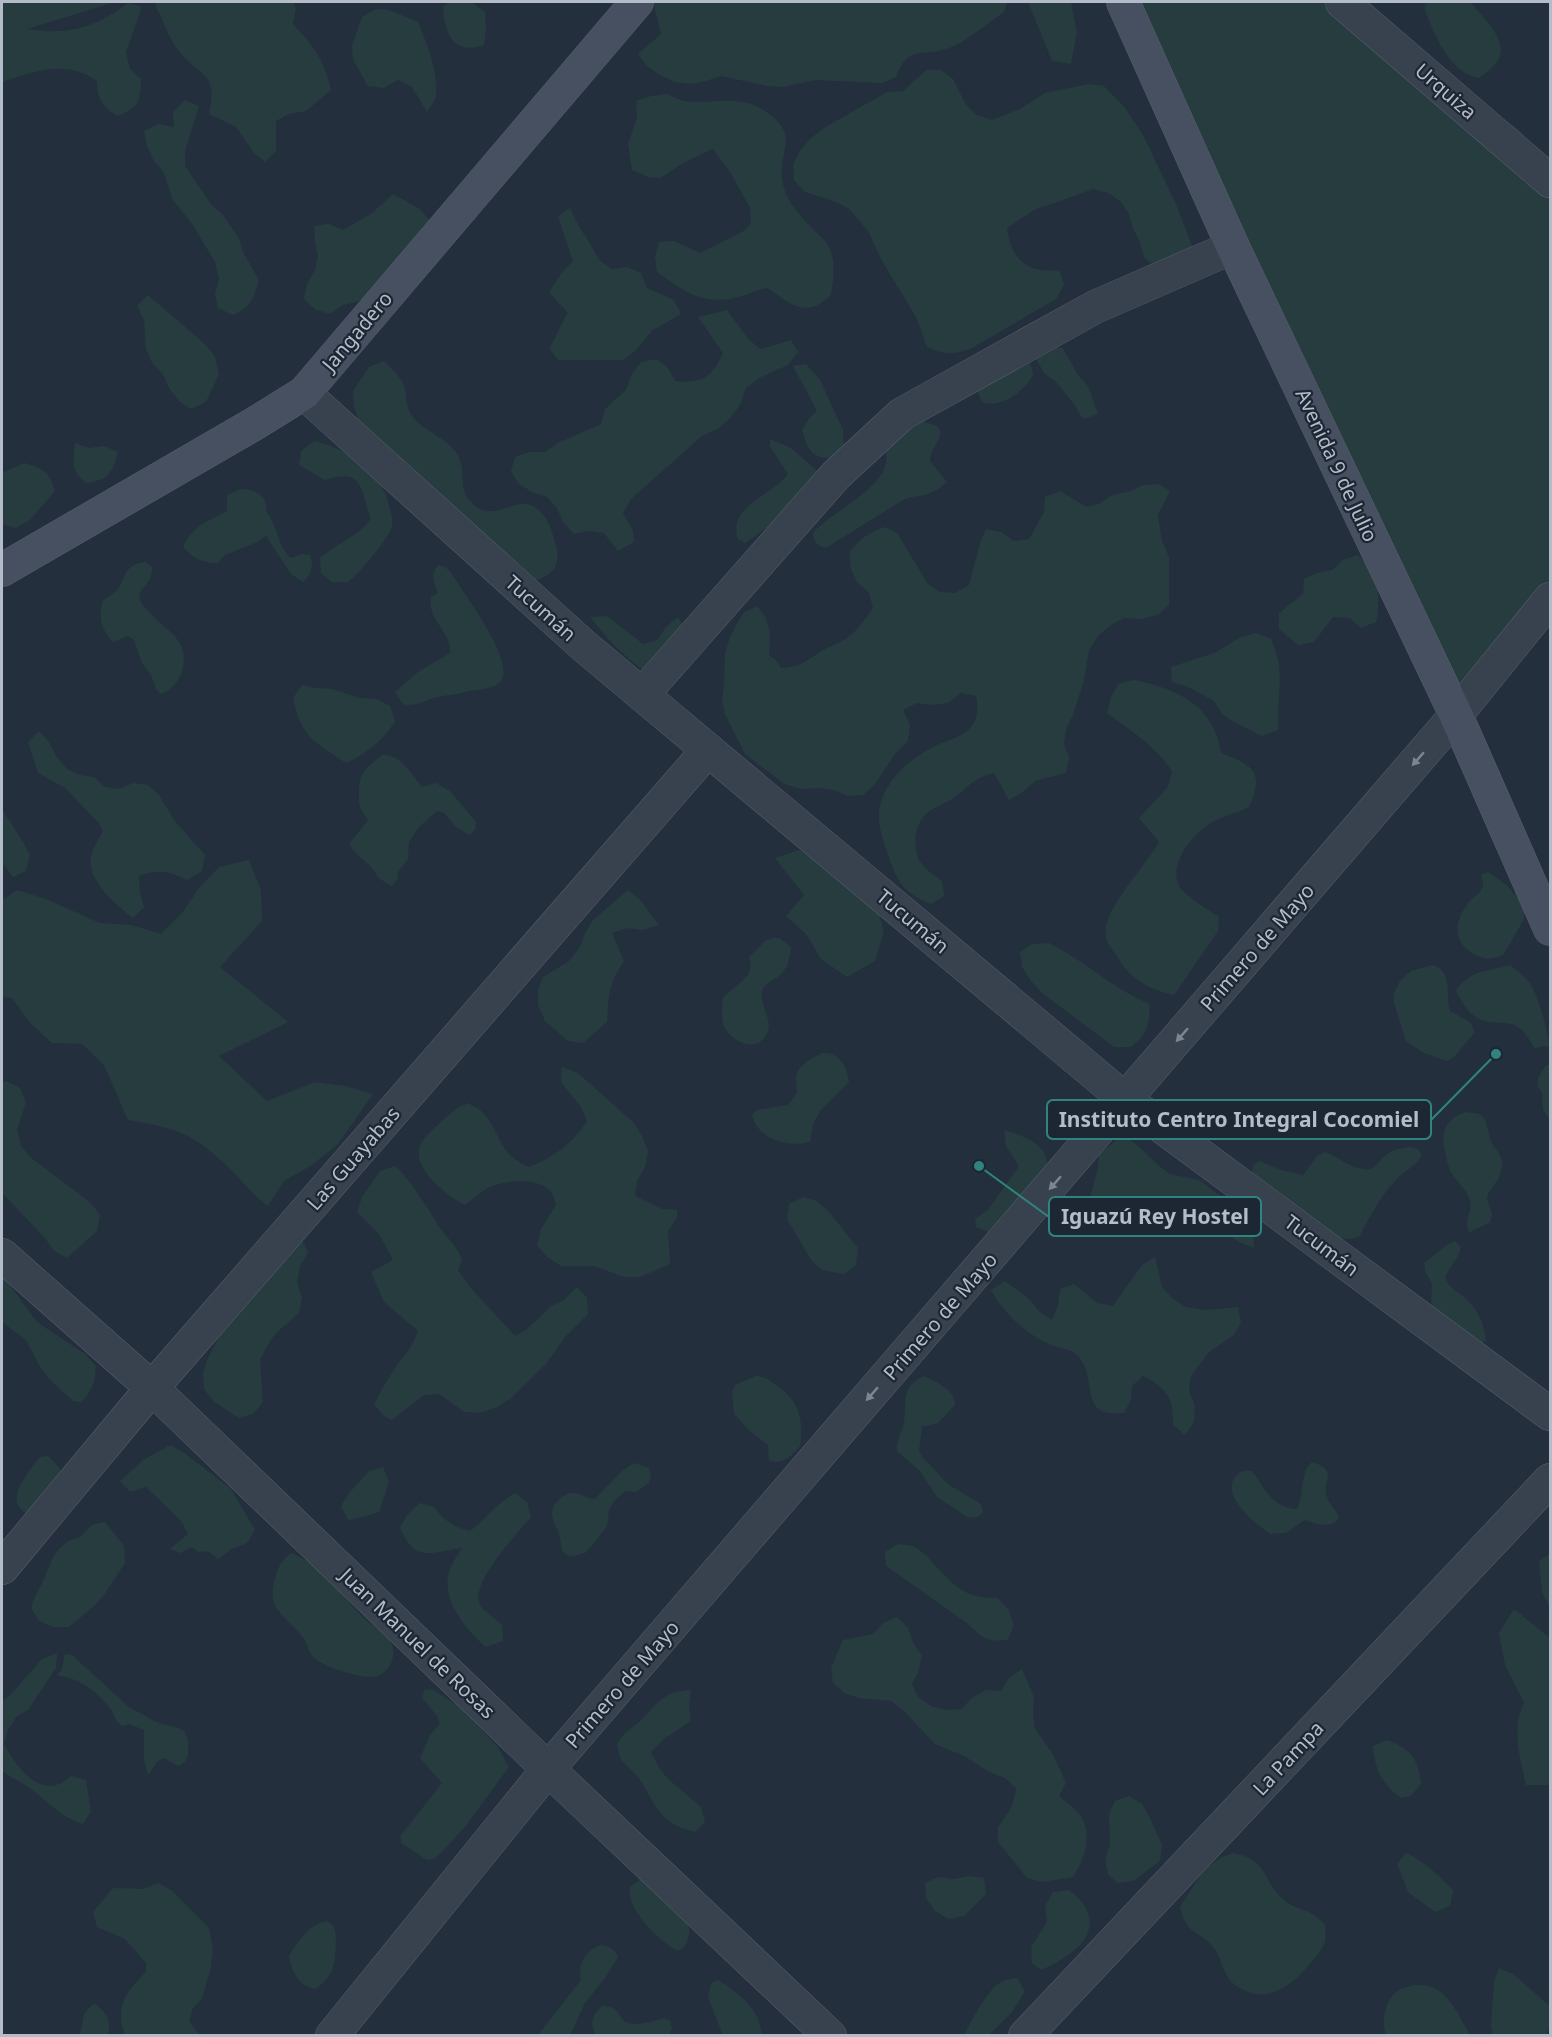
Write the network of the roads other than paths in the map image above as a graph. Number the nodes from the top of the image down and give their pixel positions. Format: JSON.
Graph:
{"nodes":[{"id":1,"x":638,"y":2,"type":"edge"},
{"id":2,"x":1123,"y":2,"type":"edge"},
{"id":3,"x":1342,"y":2,"type":"edge"},
{"id":4,"x":1551,"y":181,"type":"edge"},
{"id":5,"x":1233,"y":246,"type":"junction"},
{"id":6,"x":304,"y":393,"type":"junction"},
{"id":7,"x":2,"y":570,"type":"edge"},
{"id":8,"x":1551,"y":598,"type":"edge"},
{"id":9,"x":642,"y":695,"type":"junction"},
{"id":10,"x":1456,"y":715,"type":"junction"},
{"id":11,"x":708,"y":750,"type":"junction"},
{"id":12,"x":1551,"y":929,"type":"edge"},
{"id":13,"x":1126,"y":1100,"type":"junction"},
{"id":14,"x":2,"y":1256,"type":"edge"},
{"id":15,"x":152,"y":1388,"type":"junction"},
{"id":16,"x":1551,"y":1414,"type":"edge"},
{"id":17,"x":1551,"y":1480,"type":"edge"},
{"id":18,"x":2,"y":1568,"type":"edge"},
{"id":19,"x":549,"y":1769,"type":"junction"},
{"id":20,"x":332,"y":2036,"type":"edge"},
{"id":21,"x":830,"y":2036,"type":"edge"},
{"id":22,"x":1025,"y":2036,"type":"edge"}],
"edges":[{"from":1,"to":6,"type":"main road","name":"Jangadero"},
{"from":2,"to":5,"type":"main road","name":"Avenida 9 de Julio"},
{"from":3,"to":4,"type":"street","name":"Urquiza"},
{"from":5,"to":9,"type":"street"},
{"from":5,"to":10,"type":"main road","name":"Avenida 9 de Julio"},
{"from":6,"to":7,"type":"main road","name":"Jangadero"},
{"from":6,"to":9,"type":"street","name":"Tucumán"},
{"from":8,"to":10,"type":"street","name":"Primero de Mayo"},
{"from":9,"to":11,"type":"street","name":"Tucumán"},
{"from":10,"to":12,"type":"main road","name":"Avenida 9 de Julio"},
{"from":10,"to":13,"type":"street","name":"Primero de Mayo","one_way":true},
{"from":11,"to":13,"type":"street","name":"Tucumán"},
{"from":11,"to":15,"type":"street","name":"Las Guayabas"},
{"from":13,"to":16,"type":"street","name":"Tucumán"},
{"from":13,"to":19,"type":"street","name":"Primero de Mayo","one_way":true},
{"from":14,"to":15,"type":"street","name":"Juan Manuel de Rosas"},
{"from":15,"to":18,"type":"street","name":"Las Guayabas"},
{"from":15,"to":19,"type":"street","name":"Juan Manuel de Rosas"},
{"from":17,"to":22,"type":"street","name":"La Pampa"},
{"from":19,"to":20,"type":"street","name":"Primero de Mayo"},
{"from":19,"to":21,"type":"street","name":"Juan Manuel de Rosas"}]}
